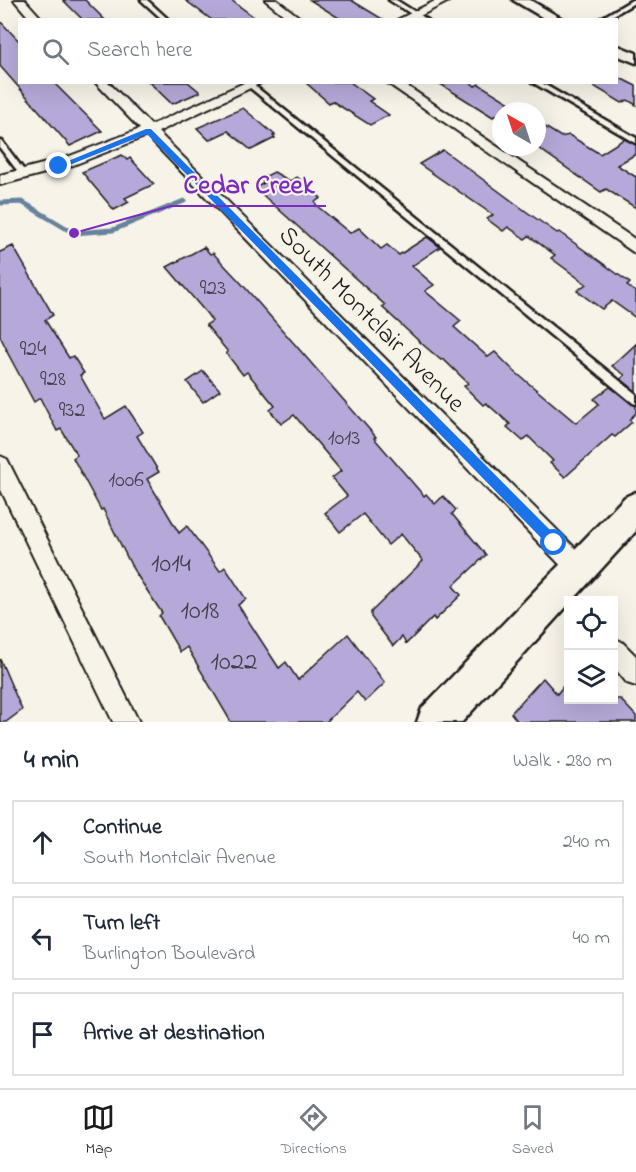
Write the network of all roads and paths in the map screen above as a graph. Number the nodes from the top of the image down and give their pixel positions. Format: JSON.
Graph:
{"nodes":[{"id":1,"x":19,"y":0,"type":"edge"},
{"id":2,"x":144,"y":0,"type":"edge"},
{"id":3,"x":270,"y":0,"type":"edge"},
{"id":4,"x":392,"y":0,"type":"edge"},
{"id":5,"x":446,"y":0,"type":"edge"},
{"id":6,"x":520,"y":0,"type":"edge"},
{"id":7,"x":636,"y":0,"type":"edge"},
{"id":8,"x":421,"y":16,"type":"edge"},
{"id":9,"x":36,"y":18,"type":"edge"},
{"id":10,"x":165,"y":18,"type":"edge"},
{"id":11,"x":295,"y":18,"type":"edge"},
{"id":12,"x":554,"y":18,"type":"edge"},
{"id":13,"x":604,"y":18,"type":"edge"},
{"id":14,"x":618,"y":50,"type":"edge"},
{"id":15,"x":636,"y":59,"type":"edge"},
{"id":16,"x":103,"y":84,"type":"edge"},
{"id":17,"x":251,"y":84,"type":"edge"},
{"id":18,"x":395,"y":84,"type":"edge"},
{"id":19,"x":538,"y":84,"type":"edge"},
{"id":20,"x":148,"y":130,"type":"junction"},
{"id":21,"x":636,"y":141,"type":"edge"},
{"id":22,"x":0,"y":142,"type":"edge"},
{"id":23,"x":24,"y":175,"type":"junction"},
{"id":24,"x":0,"y":180,"type":"edge"},
{"id":25,"x":636,"y":248,"type":"edge"},
{"id":26,"x":636,"y":400,"type":"edge"},
{"id":27,"x":0,"y":466,"type":"edge"},
{"id":28,"x":636,"y":508,"type":"edge"},
{"id":29,"x":568,"y":588,"type":"edge"},
{"id":30,"x":618,"y":654,"type":"edge"},
{"id":31,"x":636,"y":674,"type":"edge"},
{"id":32,"x":126,"y":722,"type":"edge"},
{"id":33,"x":436,"y":722,"type":"edge"}],
"edges":[{"from":1,"to":9,"type":"street"},
{"from":2,"to":10,"type":"lane"},
{"from":3,"to":11,"type":"street"},
{"from":4,"to":8,"type":"lane"},
{"from":5,"to":8,"type":"street"},
{"from":6,"to":12,"type":"street"},
{"from":7,"to":13,"type":"lane"},
{"from":14,"to":15,"type":"street"},
{"from":16,"to":20,"type":"street","name":"South Montclair Avenue"},
{"from":17,"to":20,"type":"street"},
{"from":17,"to":26,"type":"lane"},
{"from":18,"to":25,"type":"street"},
{"from":19,"to":21,"type":"lane"},
{"from":20,"to":23,"type":"street"},
{"from":20,"to":29,"type":"street","name":"South Montclair Avenue"},
{"from":22,"to":23,"type":"lane"},
{"from":23,"to":24,"type":"street"},
{"from":27,"to":32,"type":"street"},
{"from":28,"to":29,"type":"main road"},
{"from":29,"to":33,"type":"main road"},
{"from":30,"to":31,"type":"street"}]}
